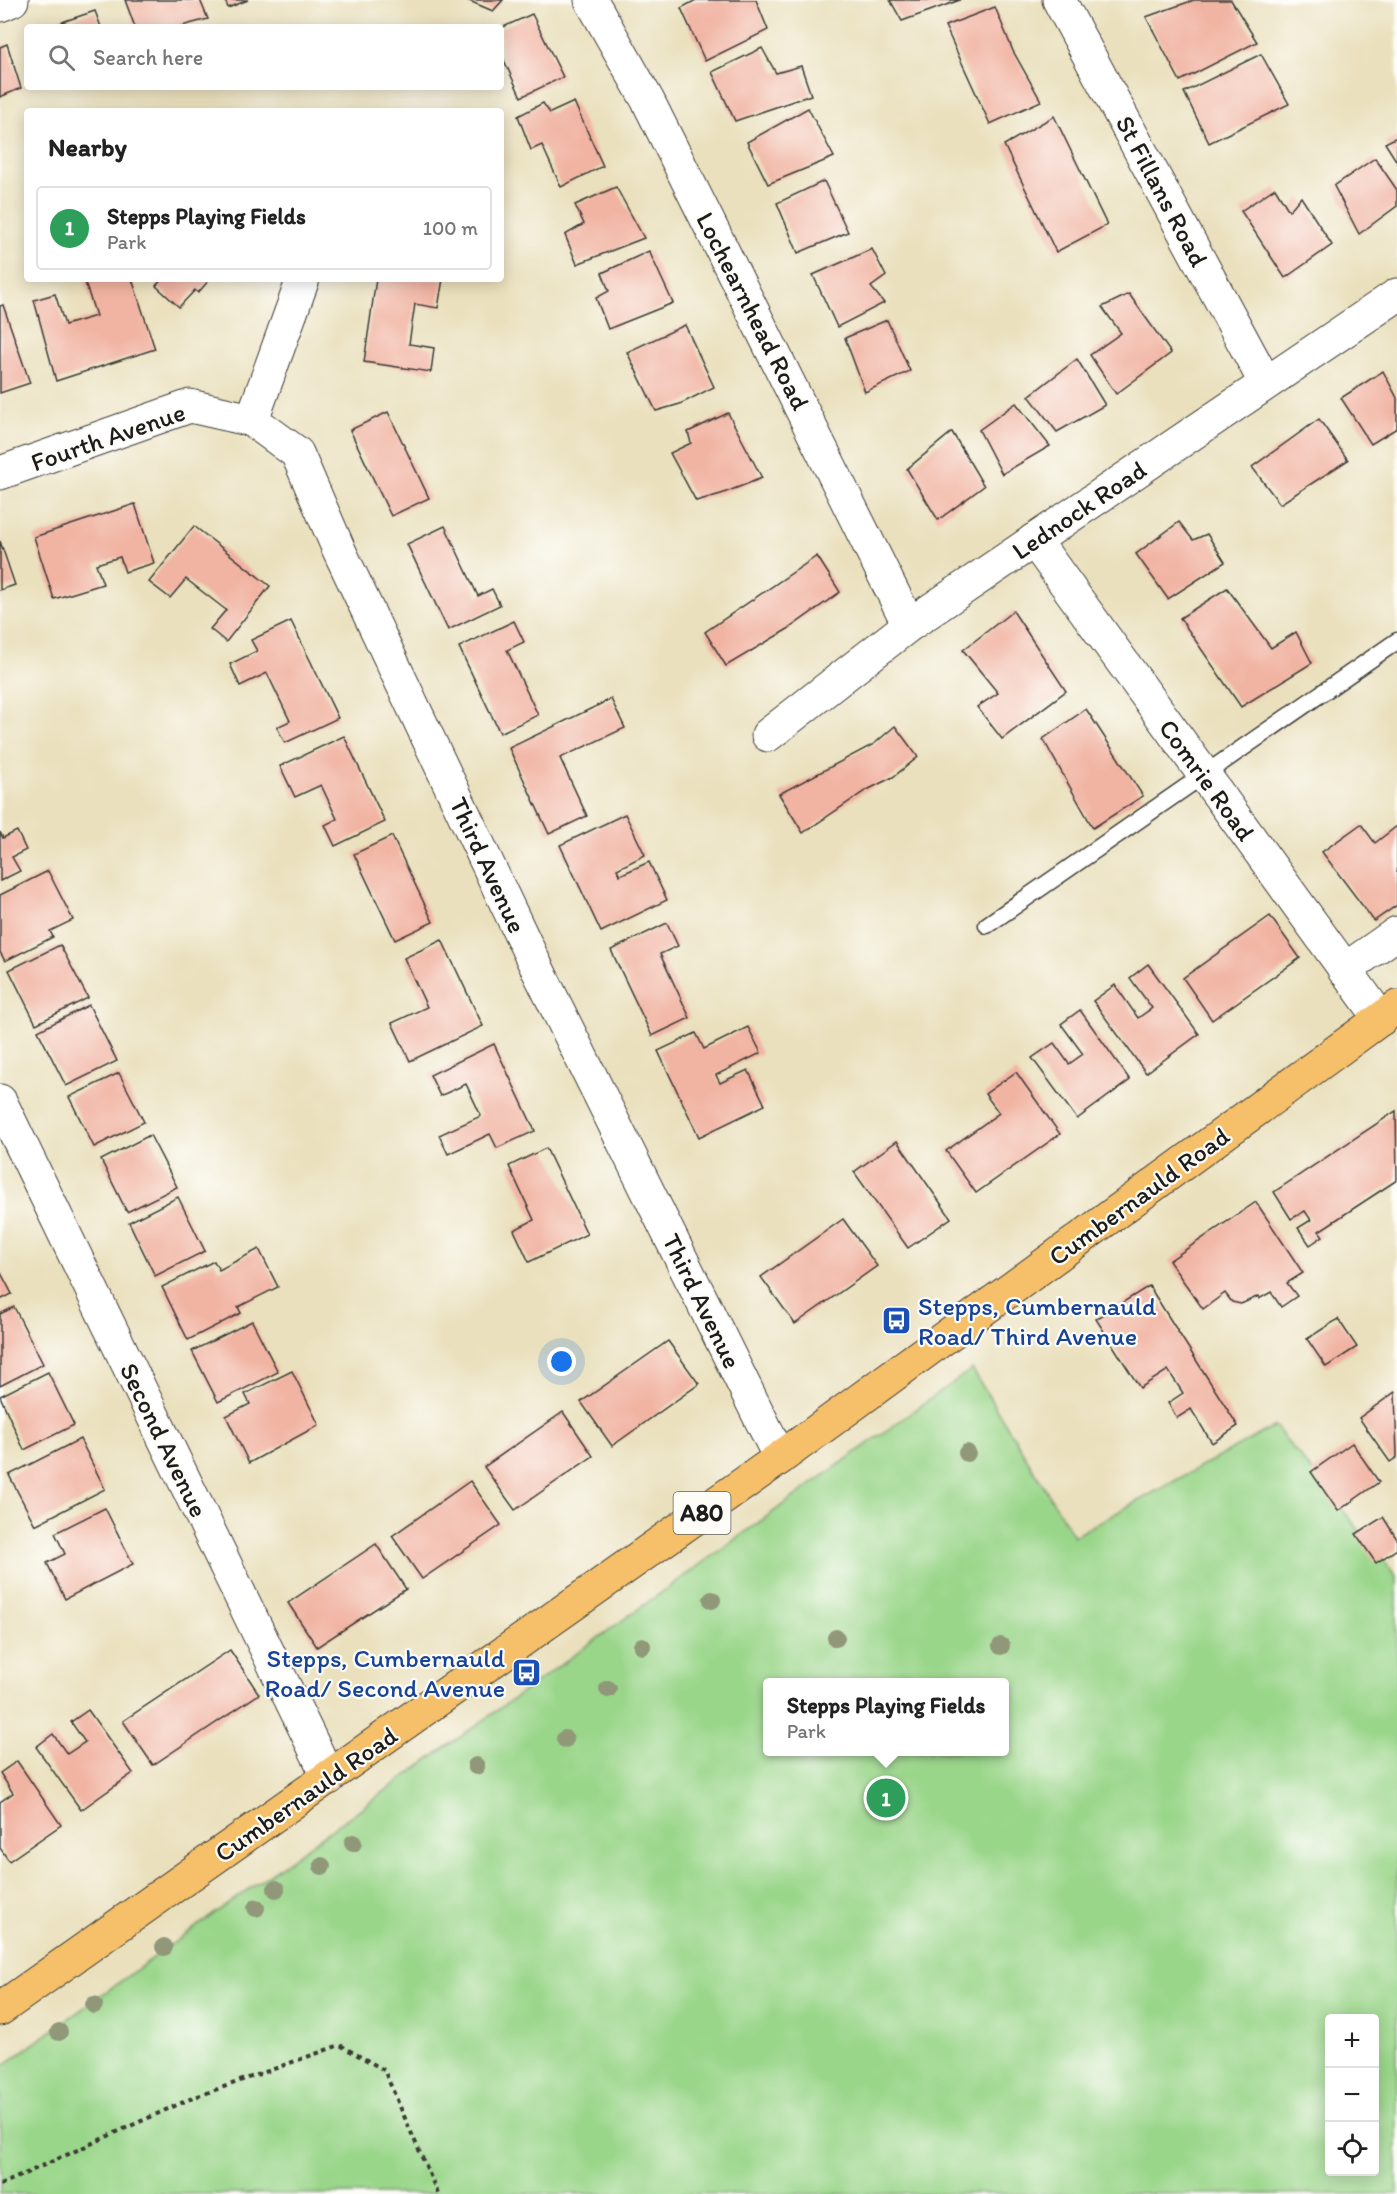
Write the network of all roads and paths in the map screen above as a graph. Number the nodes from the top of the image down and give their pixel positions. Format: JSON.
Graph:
{"nodes":[{"id":1,"x":12,"y":0,"type":"edge"},
{"id":2,"x":591,"y":0,"type":"edge"},
{"id":3,"x":1059,"y":0,"type":"edge"},
{"id":4,"x":0,"y":5,"type":"edge"},
{"id":5,"x":302,"y":282,"type":"edge"},
{"id":6,"x":1397,"y":295,"type":"edge"},
{"id":7,"x":1265,"y":382,"type":"junction"},
{"id":8,"x":252,"y":420,"type":"junction"},
{"id":9,"x":0,"y":473,"type":"edge"},
{"id":10,"x":1034,"y":540,"type":"junction"},
{"id":11,"x":909,"y":625,"type":"junction"},
{"id":12,"x":1397,"y":641,"type":"edge"},
{"id":13,"x":768,"y":735,"type":"dead end"},
{"id":14,"x":1204,"y":776,"type":"junction"},
{"id":15,"x":987,"y":925,"type":"dead end"},
{"id":16,"x":1397,"y":933,"type":"edge"},
{"id":17,"x":1344,"y":970,"type":"junction"},
{"id":18,"x":1389,"y":1013,"type":"edge"},
{"id":19,"x":0,"y":1101,"type":"edge"},
{"id":20,"x":780,"y":1458,"type":"junction"},
{"id":21,"x":329,"y":1778,"type":"junction"},
{"id":22,"x":0,"y":2009,"type":"edge"},
{"id":23,"x":0,"y":2185,"type":"edge"},
{"id":24,"x":438,"y":2194,"type":"edge"}],
"edges":[{"from":1,"to":4,"type":"street"},
{"from":2,"to":11,"type":"street","name":"Lochearnhead Road"},
{"from":3,"to":7,"type":"street","name":"St Fillans Road"},
{"from":5,"to":8,"type":"street"},
{"from":6,"to":7,"type":"street","name":"Lednock Road"},
{"from":7,"to":10,"type":"street","name":"Lednock Road"},
{"from":8,"to":9,"type":"street","name":"Fourth Avenue"},
{"from":8,"to":20,"type":"street","name":"Third Avenue"},
{"from":10,"to":11,"type":"street","name":"Lednock Road"},
{"from":10,"to":14,"type":"street","name":"Comrie Road"},
{"from":11,"to":13,"type":"street","name":"Lednock Road"},
{"from":12,"to":14,"type":"lane"},
{"from":14,"to":15,"type":"lane"},
{"from":14,"to":17,"type":"street","name":"Comrie Road"},
{"from":16,"to":17,"type":"street"},
{"from":17,"to":18,"type":"street","name":"Comrie Road"},
{"from":18,"to":20,"type":"main road","name":"Cumbernauld Road","number":"A80"},
{"from":19,"to":21,"type":"street","name":"Second Avenue"},
{"from":20,"to":21,"type":"main road","name":"Cumbernauld Road","number":"A80"},
{"from":21,"to":22,"type":"main road","name":"Cumbernauld Road","number":"A80"},
{"from":23,"to":24,"type":"path"}]}
